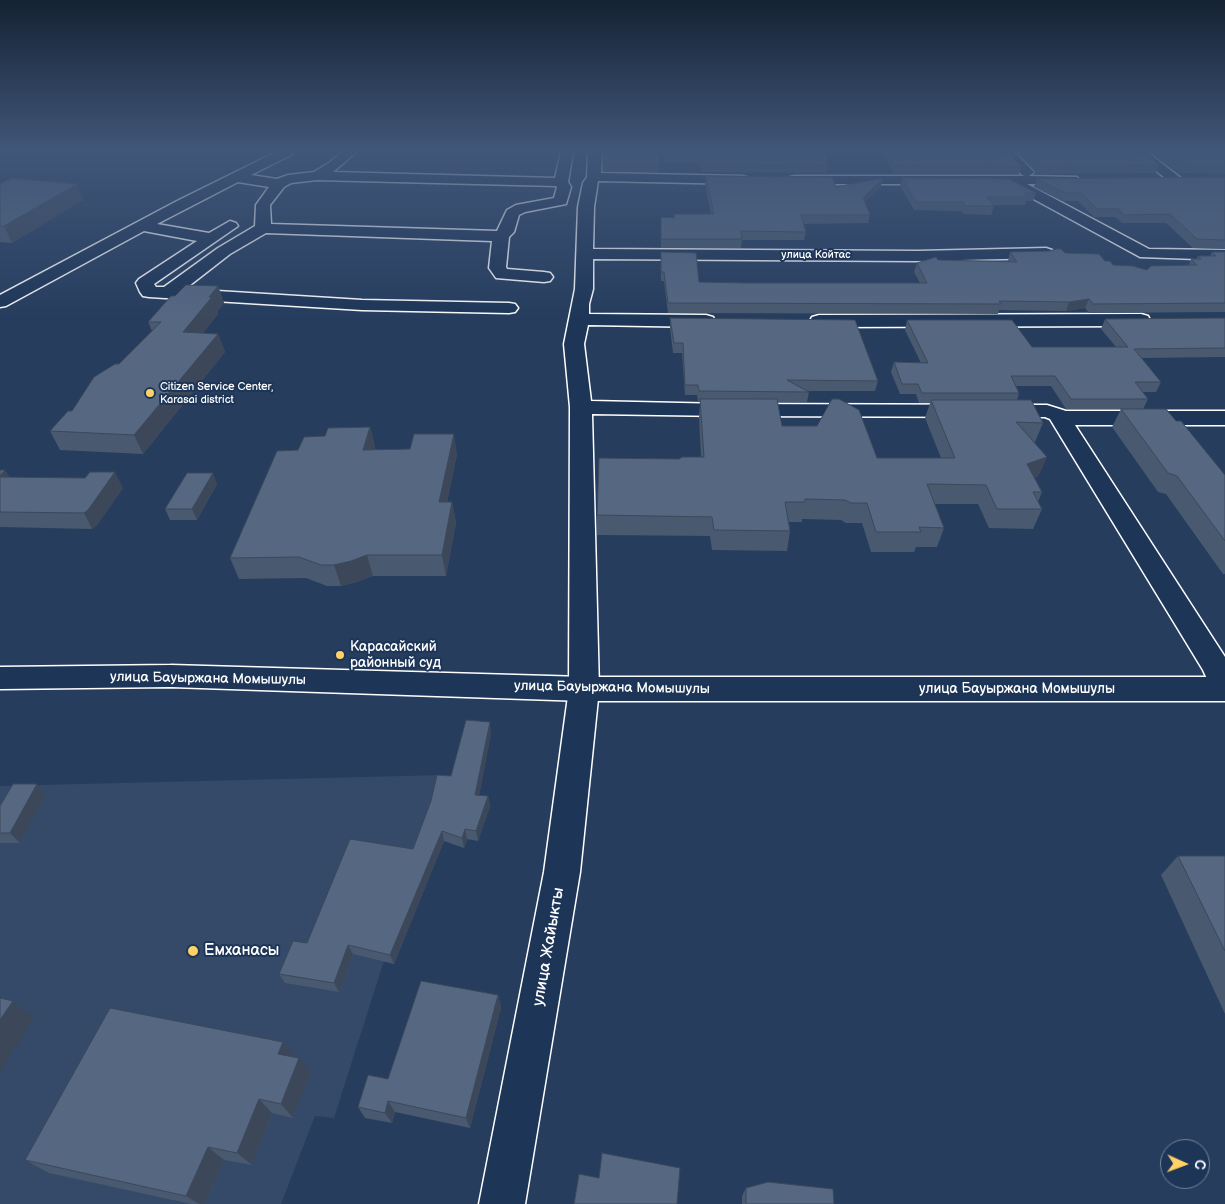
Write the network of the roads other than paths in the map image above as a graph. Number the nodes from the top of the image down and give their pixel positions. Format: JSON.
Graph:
{"nodes":[{"id":1,"x":177,"y":208,"type":"edge"},
{"id":2,"x":258,"y":208,"type":"edge"},
{"id":3,"x":263,"y":208,"type":"edge"},
{"id":4,"x":521,"y":208,"type":"edge"},
{"id":5,"x":586,"y":208,"type":"edge"},
{"id":6,"x":1062,"y":208,"type":"edge"},
{"id":7,"x":142,"y":226,"type":"junction"},
{"id":8,"x":263,"y":228,"type":"junction"},
{"id":9,"x":502,"y":235,"type":"junction"},
{"id":10,"x":210,"y":238,"type":"junction"},
{"id":11,"x":1048,"y":253,"type":"edge"},
{"id":12,"x":584,"y":254,"type":"junction"},
{"id":13,"x":1225,"y":255,"type":"edge"},
{"id":14,"x":544,"y":277,"type":"dead end"},
{"id":15,"x":168,"y":293,"type":"junction"},
{"id":16,"x":0,"y":302,"type":"edge"},
{"id":17,"x":509,"y":308,"type":"dead end"},
{"id":18,"x":580,"y":320,"type":"junction"},
{"id":19,"x":1157,"y":320,"type":"edge"},
{"id":20,"x":725,"y":321,"type":"edge"},
{"id":21,"x":803,"y":321,"type":"edge"},
{"id":22,"x":581,"y":407,"type":"junction"},
{"id":23,"x":1060,"y":418,"type":"junction"},
{"id":24,"x":1225,"y":418,"type":"edge"},
{"id":25,"x":0,"y":678,"type":"edge"},
{"id":26,"x":1225,"y":688,"type":"edge"},
{"id":27,"x":584,"y":689,"type":"junction"},
{"id":28,"x":502,"y":1204,"type":"edge"}],
"edges":[{"from":1,"to":7,"type":"street"},
{"from":2,"to":10,"type":"street"},
{"from":3,"to":8,"type":"street"},
{"from":4,"to":9,"type":"street"},
{"from":5,"to":12,"type":"street","name":"улица Жайыкты"},
{"from":6,"to":13,"type":"street"},
{"from":7,"to":10,"type":"street"},
{"from":7,"to":16,"type":"street"},
{"from":8,"to":9,"type":"street"},
{"from":8,"to":15,"type":"street"},
{"from":9,"to":14,"type":"street"},
{"from":10,"to":15,"type":"street"},
{"from":11,"to":12,"type":"street","name":"улица Койтас"},
{"from":12,"to":18,"type":"street","name":"улица Жайыкты"},
{"from":15,"to":17,"type":"street"},
{"from":18,"to":20,"type":"street"},
{"from":18,"to":22,"type":"street","name":"улица Жайыкты"},
{"from":19,"to":21,"type":"street"},
{"from":22,"to":23,"type":"street"},
{"from":22,"to":27,"type":"street","name":"улица Жайыкты"},
{"from":23,"to":24,"type":"street"},
{"from":23,"to":26,"type":"street"},
{"from":25,"to":27,"type":"street","name":"улица Бауыржана Момышулы"},
{"from":26,"to":27,"type":"street","name":"улица Бауыржана Момышулы"},
{"from":27,"to":28,"type":"street","name":"улица Жайыкты"}]}
